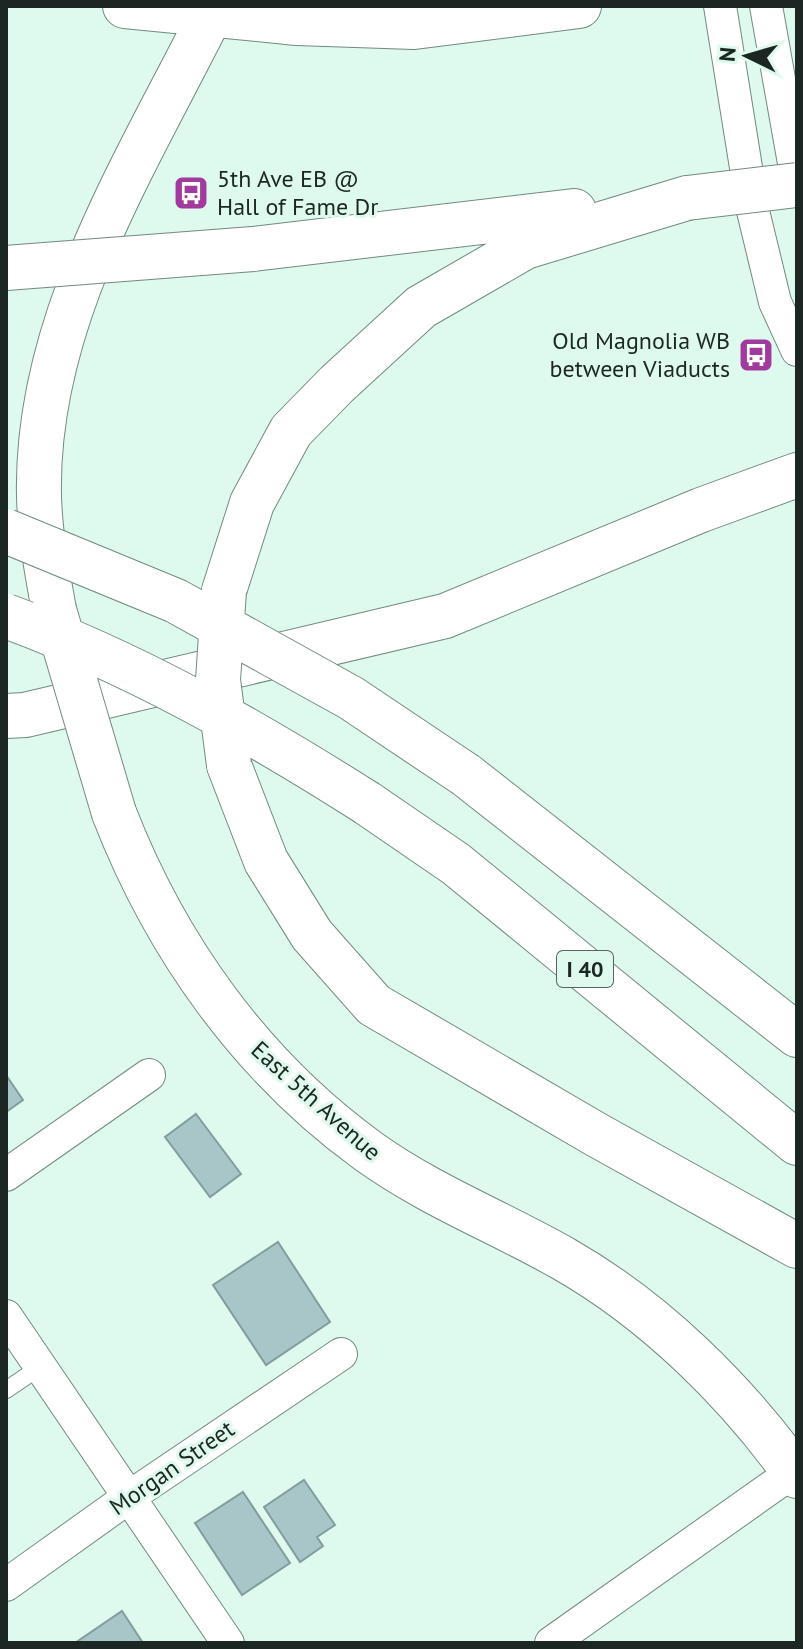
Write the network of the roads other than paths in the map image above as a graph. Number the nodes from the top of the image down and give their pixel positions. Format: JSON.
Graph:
{"nodes":[{"id":1,"x":125,"y":6,"type":"edge"},
{"id":2,"x":579,"y":6,"type":"edge"},
{"id":3,"x":720,"y":6,"type":"edge"},
{"id":4,"x":766,"y":6,"type":"edge"},
{"id":5,"x":212,"y":11,"type":"edge"},
{"id":6,"x":797,"y":183,"type":"edge"},
{"id":7,"x":687,"y":198,"type":"junction"},
{"id":8,"x":6,"y":268,"type":"edge"},
{"id":9,"x":797,"y":350,"type":"edge"},
{"id":10,"x":797,"y":475,"type":"edge"},
{"id":11,"x":6,"y":531,"type":"edge"},
{"id":12,"x":6,"y":616,"type":"edge"},
{"id":13,"x":6,"y":716,"type":"edge"},
{"id":14,"x":797,"y":1035,"type":"edge"},
{"id":15,"x":149,"y":1075,"type":"dead end"},
{"id":16,"x":797,"y":1143,"type":"edge"},
{"id":17,"x":6,"y":1175,"type":"edge"},
{"id":18,"x":797,"y":1246,"type":"edge"},
{"id":19,"x":6,"y":1316,"type":"edge"},
{"id":20,"x":341,"y":1354,"type":"dead end"},
{"id":21,"x":40,"y":1367,"type":"junction"},
{"id":22,"x":6,"y":1390,"type":"edge"},
{"id":23,"x":796,"y":1472,"type":"edge"},
{"id":24,"x":129,"y":1497,"type":"junction"},
{"id":25,"x":6,"y":1585,"type":"edge"},
{"id":26,"x":228,"y":1643,"type":"edge"},
{"id":27,"x":551,"y":1643,"type":"edge"}],
"edges":[{"from":1,"to":5,"type":"main road"},
{"from":2,"to":5,"type":"main road"},
{"from":3,"to":9,"type":"street"},
{"from":4,"to":6,"type":"street"},
{"from":5,"to":23,"type":"main road","name":"East 5th Avenue","bridge":true},
{"from":6,"to":7,"type":"main road","bridge":true},
{"from":7,"to":8,"type":"main road","bridge":true},
{"from":7,"to":18,"type":"main road","bridge":true},
{"from":10,"to":13,"type":"main road"},
{"from":11,"to":14,"type":"main road","bridge":true},
{"from":12,"to":16,"type":"main road","number":"I 40","bridge":true},
{"from":15,"to":17,"type":"street"},
{"from":19,"to":21,"type":"street"},
{"from":20,"to":24,"type":"street","name":"Morgan Street"},
{"from":21,"to":22,"type":"lane"},
{"from":21,"to":24,"type":"street"},
{"from":23,"to":27,"type":"street"},
{"from":24,"to":25,"type":"street","name":"Morgan Street"},
{"from":24,"to":26,"type":"street"}]}
